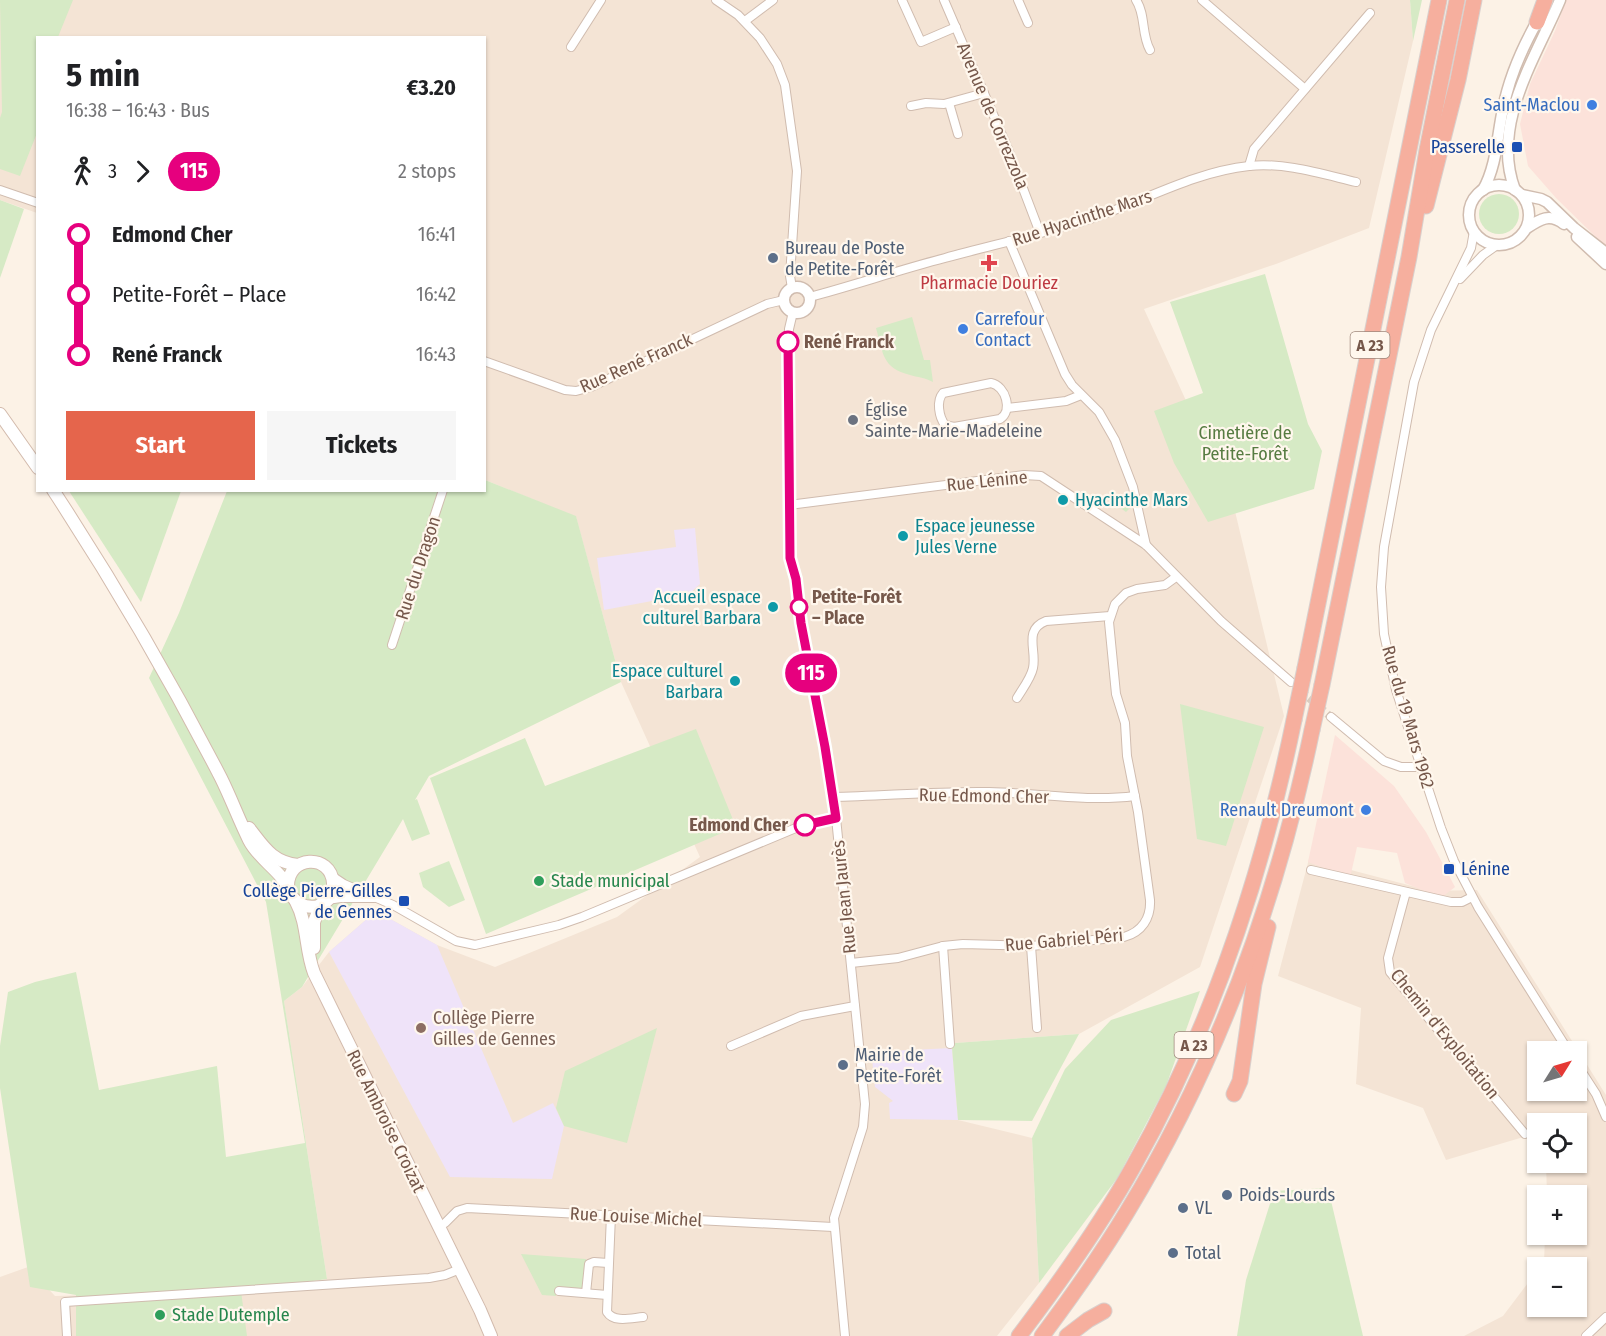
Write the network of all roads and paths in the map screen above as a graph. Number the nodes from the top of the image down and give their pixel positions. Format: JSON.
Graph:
{"nodes":[{"id":1,"x":601,"y":0,"type":"edge"},
{"id":2,"x":716,"y":0,"type":"edge"},
{"id":3,"x":773,"y":0,"type":"edge"},
{"id":4,"x":902,"y":0,"type":"edge"},
{"id":5,"x":944,"y":0,"type":"edge"},
{"id":6,"x":1018,"y":0,"type":"edge"},
{"id":7,"x":1136,"y":0,"type":"edge"},
{"id":8,"x":1202,"y":0,"type":"edge"},
{"id":9,"x":1439,"y":0,"type":"edge"},
{"id":10,"x":1457,"y":0,"type":"edge"},
{"id":11,"x":1476,"y":0,"type":"edge"},
{"id":12,"x":1545,"y":0,"type":"edge"},
{"id":13,"x":1550,"y":0,"type":"edge"},
{"id":14,"x":1560,"y":0,"type":"edge"},
{"id":15,"x":1370,"y":13,"type":"dead end"},
{"id":16,"x":745,"y":21,"type":"junction"},
{"id":17,"x":1538,"y":22,"type":"junction"},
{"id":18,"x":1028,"y":23,"type":"dead end"},
{"id":19,"x":956,"y":27,"type":"junction"},
{"id":20,"x":571,"y":47,"type":"dead end"},
{"id":21,"x":1150,"y":50,"type":"dead end"},
{"id":22,"x":1305,"y":89,"type":"junction"},
{"id":23,"x":984,"y":93,"type":"junction"},
{"id":24,"x":949,"y":103,"type":"junction"},
{"id":25,"x":911,"y":106,"type":"dead end"},
{"id":26,"x":958,"y":134,"type":"dead end"},
{"id":27,"x":1249,"y":166,"type":"junction"},
{"id":28,"x":1356,"y":182,"type":"dead end"},
{"id":29,"x":0,"y":190,"type":"edge"},
{"id":30,"x":1483,"y":190,"type":"junction"},
{"id":31,"x":1519,"y":192,"type":"junction"},
{"id":32,"x":36,"y":202,"type":"edge"},
{"id":33,"x":1527,"y":228,"type":"junction"},
{"id":34,"x":1474,"y":231,"type":"junction"},
{"id":35,"x":1040,"y":233,"type":"junction"},
{"id":36,"x":1010,"y":241,"type":"junction"},
{"id":37,"x":1497,"y":245,"type":"junction"},
{"id":38,"x":1606,"y":253,"type":"edge"},
{"id":39,"x":1409,"y":257,"type":"junction"},
{"id":40,"x":1606,"y":264,"type":"edge"},
{"id":41,"x":1454,"y":286,"type":"junction"},
{"id":42,"x":792,"y":288,"type":"junction"},
{"id":43,"x":810,"y":297,"type":"junction"},
{"id":44,"x":784,"y":300,"type":"junction"},
{"id":45,"x":793,"y":312,"type":"junction"},
{"id":46,"x":486,"y":363,"type":"edge"},
{"id":47,"x":1081,"y":395,"type":"junction"},
{"id":48,"x":1007,"y":408,"type":"junction"},
{"id":49,"x":0,"y":414,"type":"edge"},
{"id":50,"x":36,"y":465,"type":"edge"},
{"id":51,"x":54,"y":492,"type":"edge"},
{"id":52,"x":442,"y":492,"type":"edge"},
{"id":53,"x":789,"y":506,"type":"junction"},
{"id":54,"x":1146,"y":545,"type":"junction"},
{"id":55,"x":1176,"y":577,"type":"junction"},
{"id":56,"x":1110,"y":616,"type":"junction"},
{"id":57,"x":392,"y":645,"type":"dead end"},
{"id":58,"x":1291,"y":682,"type":"tunnel mouth"},
{"id":59,"x":1017,"y":698,"type":"dead end"},
{"id":60,"x":1331,"y":717,"type":"tunnel mouth"},
{"id":61,"x":1421,"y":767,"type":"junction"},
{"id":62,"x":1135,"y":796,"type":"junction"},
{"id":63,"x":832,"y":797,"type":"junction"},
{"id":64,"x":240,"y":818,"type":"junction"},
{"id":65,"x":836,"y":818,"type":"junction"},
{"id":66,"x":298,"y":865,"type":"junction"},
{"id":67,"x":1277,"y":869,"type":"junction"},
{"id":68,"x":1311,"y":870,"type":"dead end"},
{"id":69,"x":332,"y":876,"type":"junction"},
{"id":70,"x":288,"y":887,"type":"junction"},
{"id":71,"x":1406,"y":892,"type":"junction"},
{"id":72,"x":1472,"y":897,"type":"junction"},
{"id":73,"x":380,"y":899,"type":"junction"},
{"id":74,"x":296,"y":902,"type":"junction"},
{"id":75,"x":324,"y":902,"type":"junction"},
{"id":76,"x":943,"y":946,"type":"junction"},
{"id":77,"x":1031,"y":946,"type":"junction"},
{"id":78,"x":851,"y":963,"type":"junction"},
{"id":79,"x":855,"y":1006,"type":"junction"},
{"id":80,"x":1037,"y":1028,"type":"dead end"},
{"id":81,"x":1562,"y":1041,"type":"edge"},
{"id":82,"x":950,"y":1044,"type":"dead end"},
{"id":83,"x":731,"y":1046,"type":"dead end"},
{"id":84,"x":1587,"y":1080,"type":"edge"},
{"id":85,"x":1234,"y":1094,"type":"dead end"},
{"id":86,"x":1606,"y":1117,"type":"edge"},
{"id":87,"x":1525,"y":1134,"type":"dead end"},
{"id":88,"x":611,"y":1215,"type":"junction"},
{"id":89,"x":445,"y":1223,"type":"junction"},
{"id":90,"x":833,"y":1227,"type":"junction"},
{"id":91,"x":608,"y":1263,"type":"junction"},
{"id":92,"x":460,"y":1269,"type":"junction"},
{"id":93,"x":559,"y":1291,"type":"dead end"},
{"id":94,"x":586,"y":1293,"type":"junction"},
{"id":95,"x":607,"y":1295,"type":"junction"},
{"id":96,"x":1104,"y":1311,"type":"dead end"},
{"id":97,"x":643,"y":1317,"type":"dead end"},
{"id":98,"x":1606,"y":1317,"type":"edge"},
{"id":99,"x":67,"y":1336,"type":"edge"},
{"id":100,"x":491,"y":1336,"type":"edge"},
{"id":101,"x":498,"y":1336,"type":"edge"},
{"id":102,"x":844,"y":1336,"type":"edge"},
{"id":103,"x":1019,"y":1336,"type":"edge"},
{"id":104,"x":1042,"y":1336,"type":"edge"},
{"id":105,"x":1068,"y":1336,"type":"edge"},
{"id":106,"x":1586,"y":1336,"type":"edge"}],
"edges":[{"from":1,"to":20,"type":"street"},
{"from":2,"to":16,"type":"street"},
{"from":3,"to":16,"type":"street"},
{"from":4,"to":19,"type":"street"},
{"from":5,"to":19,"type":"street","name":"Avenue de Correzzola"},
{"from":6,"to":18,"type":"street"},
{"from":7,"to":21,"type":"street"},
{"from":8,"to":22,"type":"street"},
{"from":9,"to":103,"type":"highway","number":"A 23","bridge":true},
{"from":10,"to":39,"type":"highway","number":"A 23"},
{"from":11,"to":39,"type":"highway"},
{"from":12,"to":17,"type":"highway"},
{"from":13,"to":17,"type":"street"},
{"from":14,"to":31,"type":"street"},
{"from":15,"to":22,"type":"street"},
{"from":16,"to":42,"type":"street"},
{"from":17,"to":30,"type":"street"},
{"from":19,"to":23,"type":"street","name":"Avenue de Correzzola"},
{"from":22,"to":27,"type":"street"},
{"from":23,"to":24,"type":"street"},
{"from":23,"to":35,"type":"street","name":"Avenue de Correzzola"},
{"from":24,"to":25,"type":"street"},
{"from":24,"to":26,"type":"street"},
{"from":27,"to":28,"type":"street","name":"Rue Hyacinthe Mars"},
{"from":27,"to":35,"type":"street","name":"Rue Hyacinthe Mars"},
{"from":29,"to":32,"type":"street"},
{"from":30,"to":31,"type":"street"},
{"from":30,"to":34,"type":"street"},
{"from":31,"to":33,"type":"street"},
{"from":31,"to":38,"type":"street"},
{"from":33,"to":37,"type":"street"},
{"from":33,"to":40,"type":"street"},
{"from":34,"to":37,"type":"street"},
{"from":34,"to":41,"type":"street","name":"Rue du 19 Mars 1962"},
{"from":35,"to":36,"type":"street","name":"Rue Hyacinthe Mars"},
{"from":36,"to":43,"type":"street","name":"Rue Hyacinthe Mars"},
{"from":36,"to":47,"type":"street"},
{"from":37,"to":41,"type":"street","name":"Rue du 19 Mars 1962"},
{"from":39,"to":67,"type":"highway","number":"A 23","bridge":true},
{"from":41,"to":61,"type":"street","name":"Rue du 19 Mars 1962"},
{"from":42,"to":43,"type":"street"},
{"from":42,"to":44,"type":"street"},
{"from":43,"to":45,"type":"street"},
{"from":44,"to":45,"type":"street"},
{"from":44,"to":46,"type":"street","name":"Rue René Franck"},
{"from":45,"to":53,"type":"street","name":"Rue Jean Jaurès"},
{"from":47,"to":48,"type":"street"},
{"from":47,"to":54,"type":"street"},
{"from":48,"to":48,"type":"street"},
{"from":49,"to":50,"type":"main road"},
{"from":51,"to":64,"type":"main road"},
{"from":52,"to":57,"type":"street","name":"Rue du Dragon"},
{"from":53,"to":54,"type":"street","name":"Rue Lénine"},
{"from":53,"to":63,"type":"street","name":"Rue Jean Jaurès"},
{"from":54,"to":55,"type":"street","name":"Rue Lénine"},
{"from":55,"to":56,"type":"street"},
{"from":55,"to":58,"type":"street","name":"Rue Lénine"},
{"from":56,"to":59,"type":"street"},
{"from":56,"to":62,"type":"street","name":"Rue Gabriel Péri"},
{"from":60,"to":61,"type":"street"},
{"from":61,"to":72,"type":"street","name":"Rue du 19 Mars 1962"},
{"from":62,"to":63,"type":"street","name":"Rue Edmond Cher"},
{"from":62,"to":77,"type":"street","name":"Rue Gabriel Péri"},
{"from":63,"to":65,"type":"street","name":"Rue Jean Jaurès"},
{"from":64,"to":66,"type":"main road"},
{"from":64,"to":70,"type":"main road"},
{"from":65,"to":73,"type":"street"},
{"from":65,"to":78,"type":"street","name":"Rue Jean Jaurès"},
{"from":66,"to":69,"type":"main road"},
{"from":66,"to":70,"type":"main road"},
{"from":67,"to":85,"type":"highway"},
{"from":67,"to":104,"type":"highway","number":"A 23"},
{"from":68,"to":71,"type":"street"},
{"from":69,"to":73,"type":"street"},
{"from":69,"to":75,"type":"main road"},
{"from":70,"to":74,"type":"main road"},
{"from":71,"to":72,"type":"street"},
{"from":71,"to":87,"type":"street","name":"Chemin d'Exploitation"},
{"from":72,"to":81,"type":"street","name":"Rue du 19 Mars 1962"},
{"from":73,"to":75,"type":"street"},
{"from":74,"to":75,"type":"main road"},
{"from":74,"to":92,"type":"main road","name":"Rue Ambroise Croizat"},
{"from":75,"to":89,"type":"main road","name":"Rue Ambroise Croizat"},
{"from":76,"to":77,"type":"street","name":"Rue Gabriel Péri"},
{"from":76,"to":78,"type":"street","name":"Rue Gabriel Péri"},
{"from":76,"to":82,"type":"street"},
{"from":77,"to":80,"type":"street"},
{"from":78,"to":79,"type":"street","name":"Rue Jean Jaurès"},
{"from":79,"to":83,"type":"street"},
{"from":79,"to":90,"type":"street","name":"Rue Jean Jaurès"},
{"from":84,"to":86,"type":"street"},
{"from":88,"to":89,"type":"street","name":"Rue Louise Michel"},
{"from":88,"to":90,"type":"street","name":"Rue Louise Michel"},
{"from":88,"to":91,"type":"street"},
{"from":89,"to":101,"type":"main road","name":"Rue Ambroise Croizat"},
{"from":90,"to":102,"type":"street","name":"Rue Jean Jaurès"},
{"from":91,"to":94,"type":"street"},
{"from":91,"to":95,"type":"street"},
{"from":92,"to":99,"type":"street"},
{"from":92,"to":100,"type":"main road","name":"Rue Ambroise Croizat"},
{"from":93,"to":94,"type":"street"},
{"from":94,"to":95,"type":"street"},
{"from":95,"to":97,"type":"street"},
{"from":96,"to":105,"type":"highway"},
{"from":98,"to":106,"type":"street"}]}
